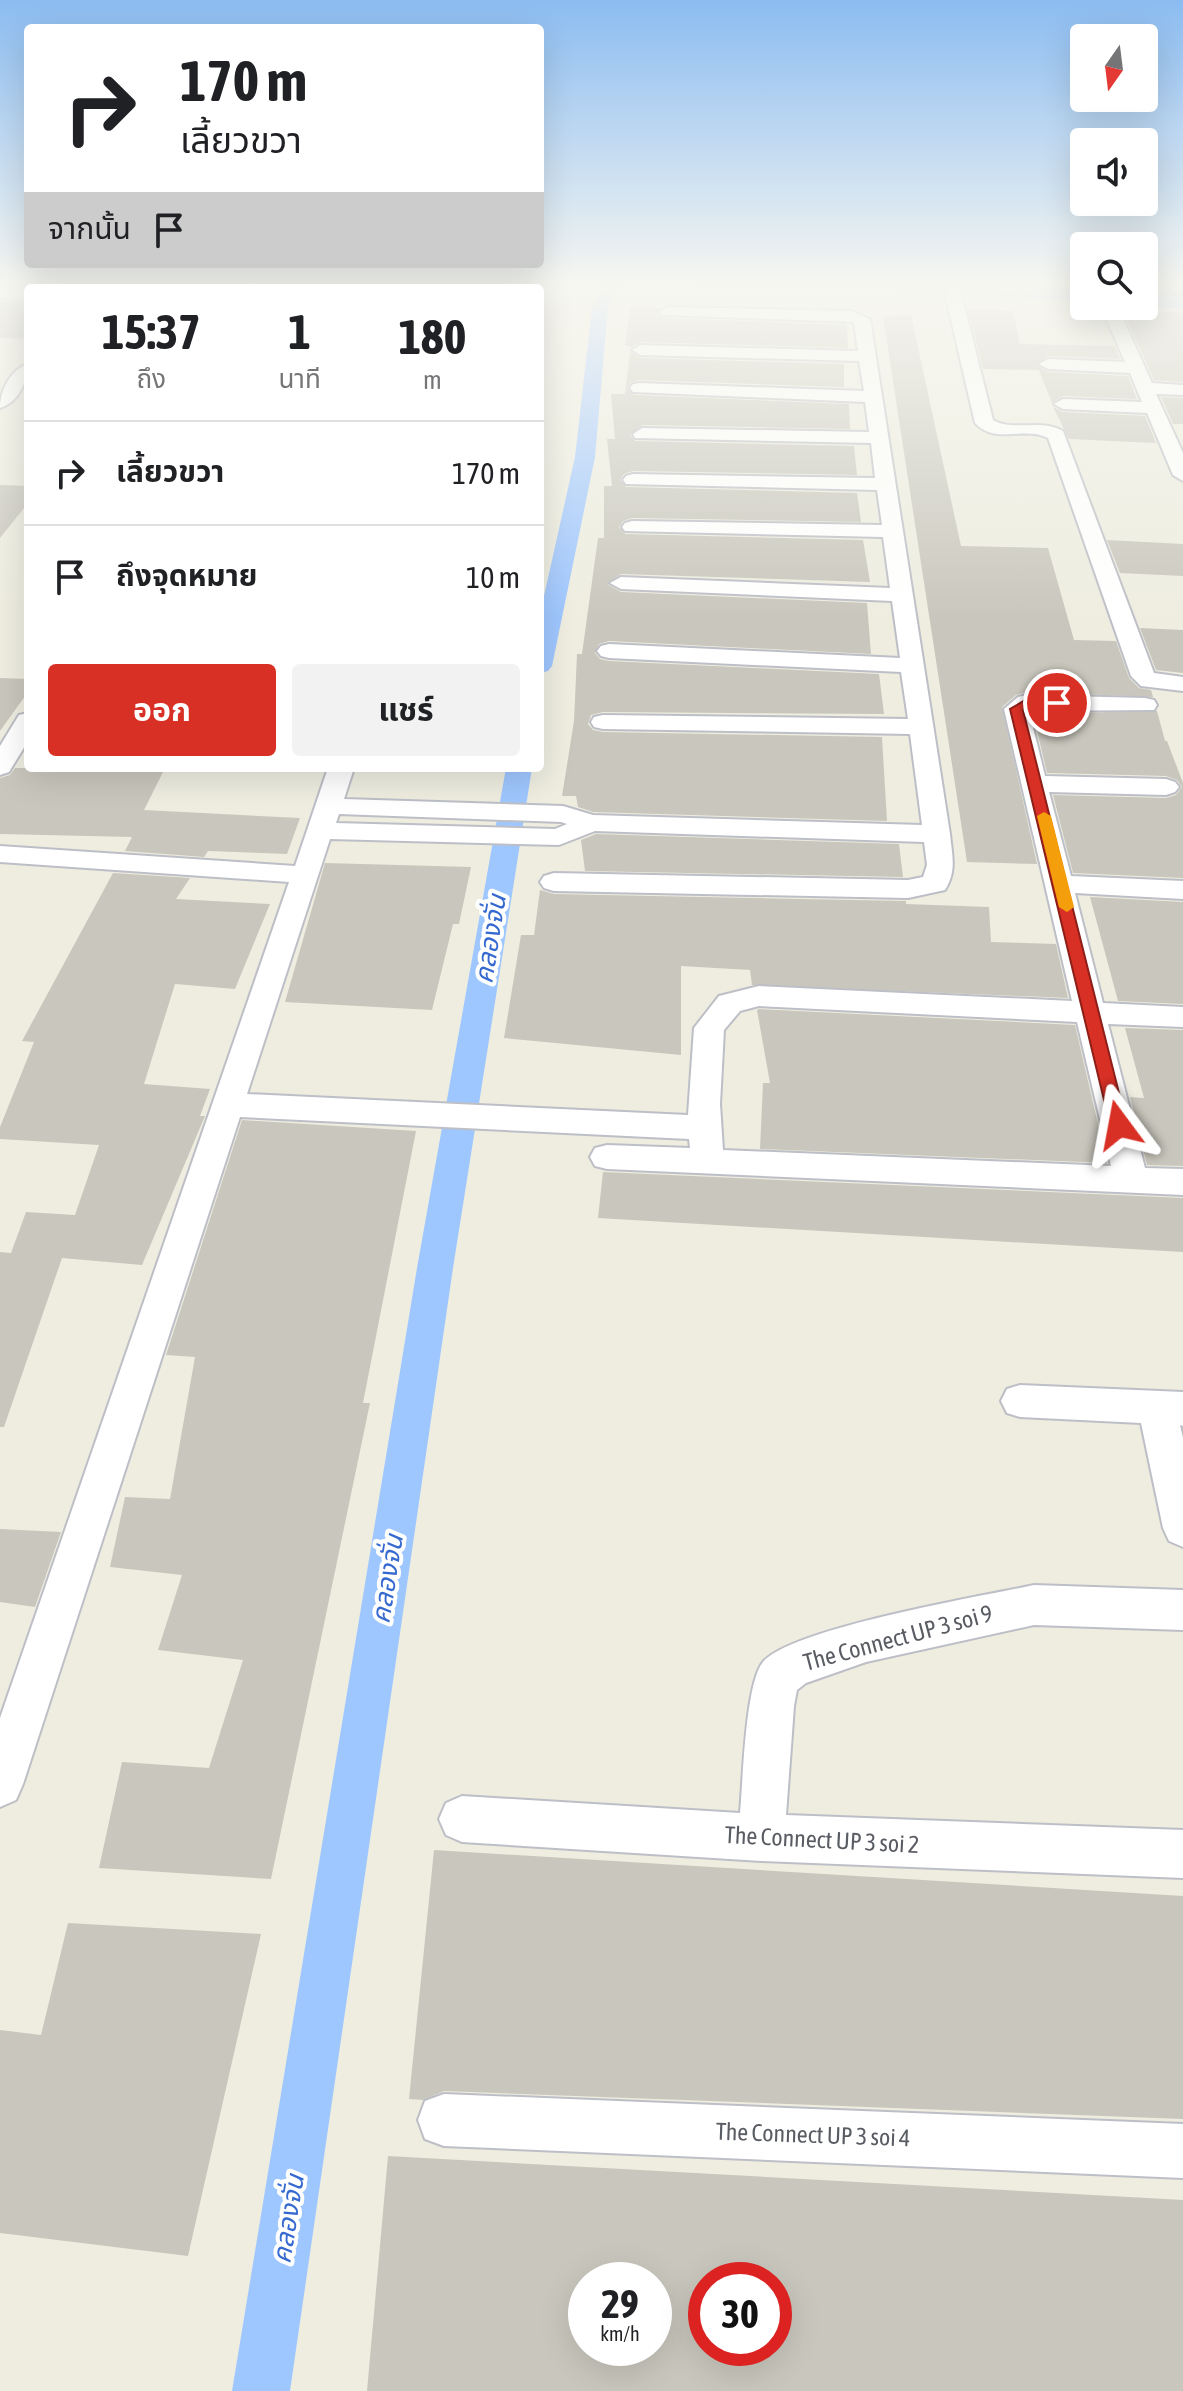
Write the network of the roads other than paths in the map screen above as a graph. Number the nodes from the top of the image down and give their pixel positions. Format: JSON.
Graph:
{"nodes":[{"id":1,"x":863,"y":397,"type":"edge"},
{"id":2,"x":874,"y":397,"type":"joint"},
{"id":3,"x":978,"y":397,"type":"edge"},
{"id":4,"x":1149,"y":397,"type":"edge"},
{"id":5,"x":24,"y":400,"type":"edge"},
{"id":6,"x":2,"y":401,"type":"edge"},
{"id":7,"x":1063,"y":404,"type":"dead end"},
{"id":8,"x":1154,"y":408,"type":"junction"},
{"id":9,"x":1174,"y":433,"type":"edge"},
{"id":10,"x":642,"y":434,"type":"dead end"},
{"id":11,"x":880,"y":438,"type":"junction"},
{"id":12,"x":1183,"y":475,"type":"edge"},
{"id":13,"x":633,"y":480,"type":"dead end"},
{"id":14,"x":887,"y":484,"type":"junction"},
{"id":15,"x":632,"y":527,"type":"dead end"},
{"id":16,"x":894,"y":531,"type":"junction"},
{"id":17,"x":621,"y":583,"type":"dead end"},
{"id":18,"x":903,"y":595,"type":"junction"},
{"id":19,"x":609,"y":651,"type":"dead end"},
{"id":20,"x":913,"y":666,"type":"junction"},
{"id":21,"x":1183,"y":684,"type":"edge"},
{"id":22,"x":1145,"y":705,"type":"dead end"},
{"id":23,"x":603,"y":722,"type":"dead end"},
{"id":24,"x":24,"y":727,"type":"edge"},
{"id":25,"x":921,"y":727,"type":"junction"},
{"id":26,"x":0,"y":767,"type":"edge"},
{"id":27,"x":340,"y":772,"type":"edge"},
{"id":28,"x":1036,"y":784,"type":"junction"},
{"id":29,"x":1166,"y":787,"type":"dead end"},
{"id":30,"x":325,"y":818,"type":"junction"},
{"id":31,"x":937,"y":834,"type":"junction"},
{"id":32,"x":0,"y":854,"type":"edge"},
{"id":33,"x":307,"y":875,"type":"junction"},
{"id":34,"x":554,"y":882,"type":"dead end"},
{"id":35,"x":1061,"y":884,"type":"junction"},
{"id":36,"x":1183,"y":890,"type":"edge"},
{"id":37,"x":1093,"y":1014,"type":"junction"},
{"id":38,"x":1183,"y":1017,"type":"edge"},
{"id":39,"x":231,"y":1098,"type":"junction"},
{"id":40,"x":705,"y":1131,"type":"junction"},
{"id":41,"x":607,"y":1157,"type":"dead end"},
{"id":42,"x":1131,"y":1180,"type":"junction"},
{"id":43,"x":1183,"y":1182,"type":"edge"},
{"id":44,"x":1020,"y":1401,"type":"dead end"},
{"id":45,"x":1170,"y":1408,"type":"edge"},
{"id":46,"x":1183,"y":1528,"type":"edge"},
{"id":47,"x":1183,"y":1610,"type":"edge"},
{"id":48,"x":0,"y":1784,"type":"edge"},
{"id":49,"x":462,"y":1819,"type":"dead end"},
{"id":50,"x":761,"y":1838,"type":"junction"},
{"id":51,"x":1183,"y":1854,"type":"edge"},
{"id":52,"x":444,"y":2120,"type":"dead end"},
{"id":53,"x":1183,"y":2151,"type":"edge"}],
"edges":[{"from":1,"to":2,"type":"street"},
{"from":2,"to":11,"type":"street"},
{"from":3,"to":21,"type":"street"},
{"from":4,"to":8,"type":"street"},
{"from":5,"to":6,"type":"street"},
{"from":7,"to":8,"type":"street"},
{"from":8,"to":9,"type":"street"},
{"from":9,"to":12,"type":"street"},
{"from":10,"to":11,"type":"street"},
{"from":11,"to":14,"type":"street"},
{"from":13,"to":14,"type":"street"},
{"from":14,"to":16,"type":"street"},
{"from":15,"to":16,"type":"street"},
{"from":16,"to":18,"type":"street"},
{"from":17,"to":18,"type":"street"},
{"from":18,"to":20,"type":"street"},
{"from":19,"to":20,"type":"street"},
{"from":20,"to":25,"type":"street"},
{"from":22,"to":28,"type":"street"},
{"from":23,"to":25,"type":"street"},
{"from":24,"to":26,"type":"street"},
{"from":25,"to":31,"type":"street"},
{"from":27,"to":30,"type":"street"},
{"from":28,"to":29,"type":"street"},
{"from":28,"to":35,"type":"street"},
{"from":30,"to":31,"type":"street"},
{"from":30,"to":33,"type":"street"},
{"from":31,"to":34,"type":"street"},
{"from":32,"to":33,"type":"street"},
{"from":33,"to":39,"type":"street"},
{"from":35,"to":36,"type":"street"},
{"from":35,"to":37,"type":"street"},
{"from":37,"to":38,"type":"street"},
{"from":37,"to":40,"type":"street"},
{"from":37,"to":42,"type":"street"},
{"from":39,"to":40,"type":"street"},
{"from":39,"to":48,"type":"street"},
{"from":40,"to":41,"type":"street"},
{"from":40,"to":42,"type":"street"},
{"from":42,"to":43,"type":"street"},
{"from":44,"to":45,"type":"street"},
{"from":45,"to":46,"type":"street"},
{"from":47,"to":50,"type":"street","name":"The Connect UP 3 soi 9"},
{"from":49,"to":50,"type":"street","name":"The Connect UP 3 soi 2"},
{"from":50,"to":51,"type":"street","name":"The Connect UP 3 soi 2"},
{"from":52,"to":53,"type":"street","name":"The Connect UP 3 soi 4"}]}
